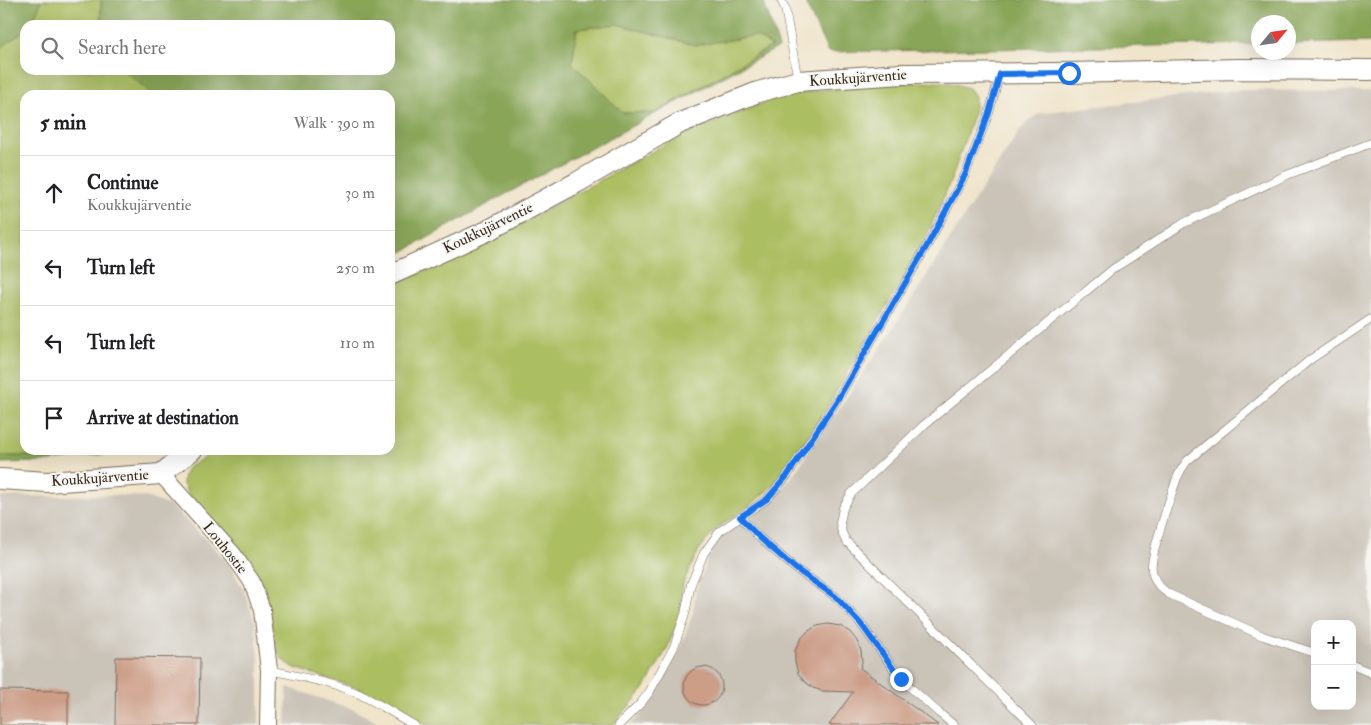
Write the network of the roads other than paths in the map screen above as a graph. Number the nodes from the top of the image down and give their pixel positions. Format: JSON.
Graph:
{"nodes":[{"id":1,"x":781,"y":0,"type":"edge"},
{"id":2,"x":1371,"y":70,"type":"edge"},
{"id":3,"x":1000,"y":74,"type":"junction"},
{"id":4,"x":798,"y":81,"type":"junction"},
{"id":5,"x":1371,"y":143,"type":"edge"},
{"id":6,"x":395,"y":273,"type":"edge"},
{"id":7,"x":1371,"y":320,"type":"edge"},
{"id":8,"x":186,"y":455,"type":"edge"},
{"id":9,"x":161,"y":474,"type":"junction"},
{"id":10,"x":0,"y":479,"type":"edge"},
{"id":11,"x":740,"y":517,"type":"junction"},
{"id":12,"x":1311,"y":652,"type":"edge"},
{"id":13,"x":1356,"y":667,"type":"edge"},
{"id":14,"x":269,"y":670,"type":"junction"},
{"id":15,"x":1371,"y":673,"type":"edge"},
{"id":16,"x":268,"y":725,"type":"edge"},
{"id":17,"x":414,"y":725,"type":"edge"},
{"id":18,"x":619,"y":725,"type":"edge"},
{"id":19,"x":954,"y":725,"type":"edge"},
{"id":20,"x":1032,"y":725,"type":"edge"}],
"edges":[{"from":1,"to":4,"type":"lane"},
{"from":2,"to":3,"type":"street","name":"Koukkujärventie"},
{"from":3,"to":4,"type":"street","name":"Koukkujärventie"},
{"from":3,"to":11,"type":"lane"},
{"from":4,"to":6,"type":"street","name":"Koukkujärventie"},
{"from":5,"to":20,"type":"lane"},
{"from":7,"to":12,"type":"lane"},
{"from":8,"to":9,"type":"street","name":"Koukkujärventie"},
{"from":9,"to":10,"type":"street","name":"Koukkujärventie"},
{"from":9,"to":14,"type":"street","name":"Louhostie"},
{"from":11,"to":18,"type":"lane"},
{"from":11,"to":19,"type":"lane"},
{"from":13,"to":15,"type":"lane"},
{"from":14,"to":16,"type":"street","name":"Louhostie"},
{"from":14,"to":17,"type":"lane"}]}
